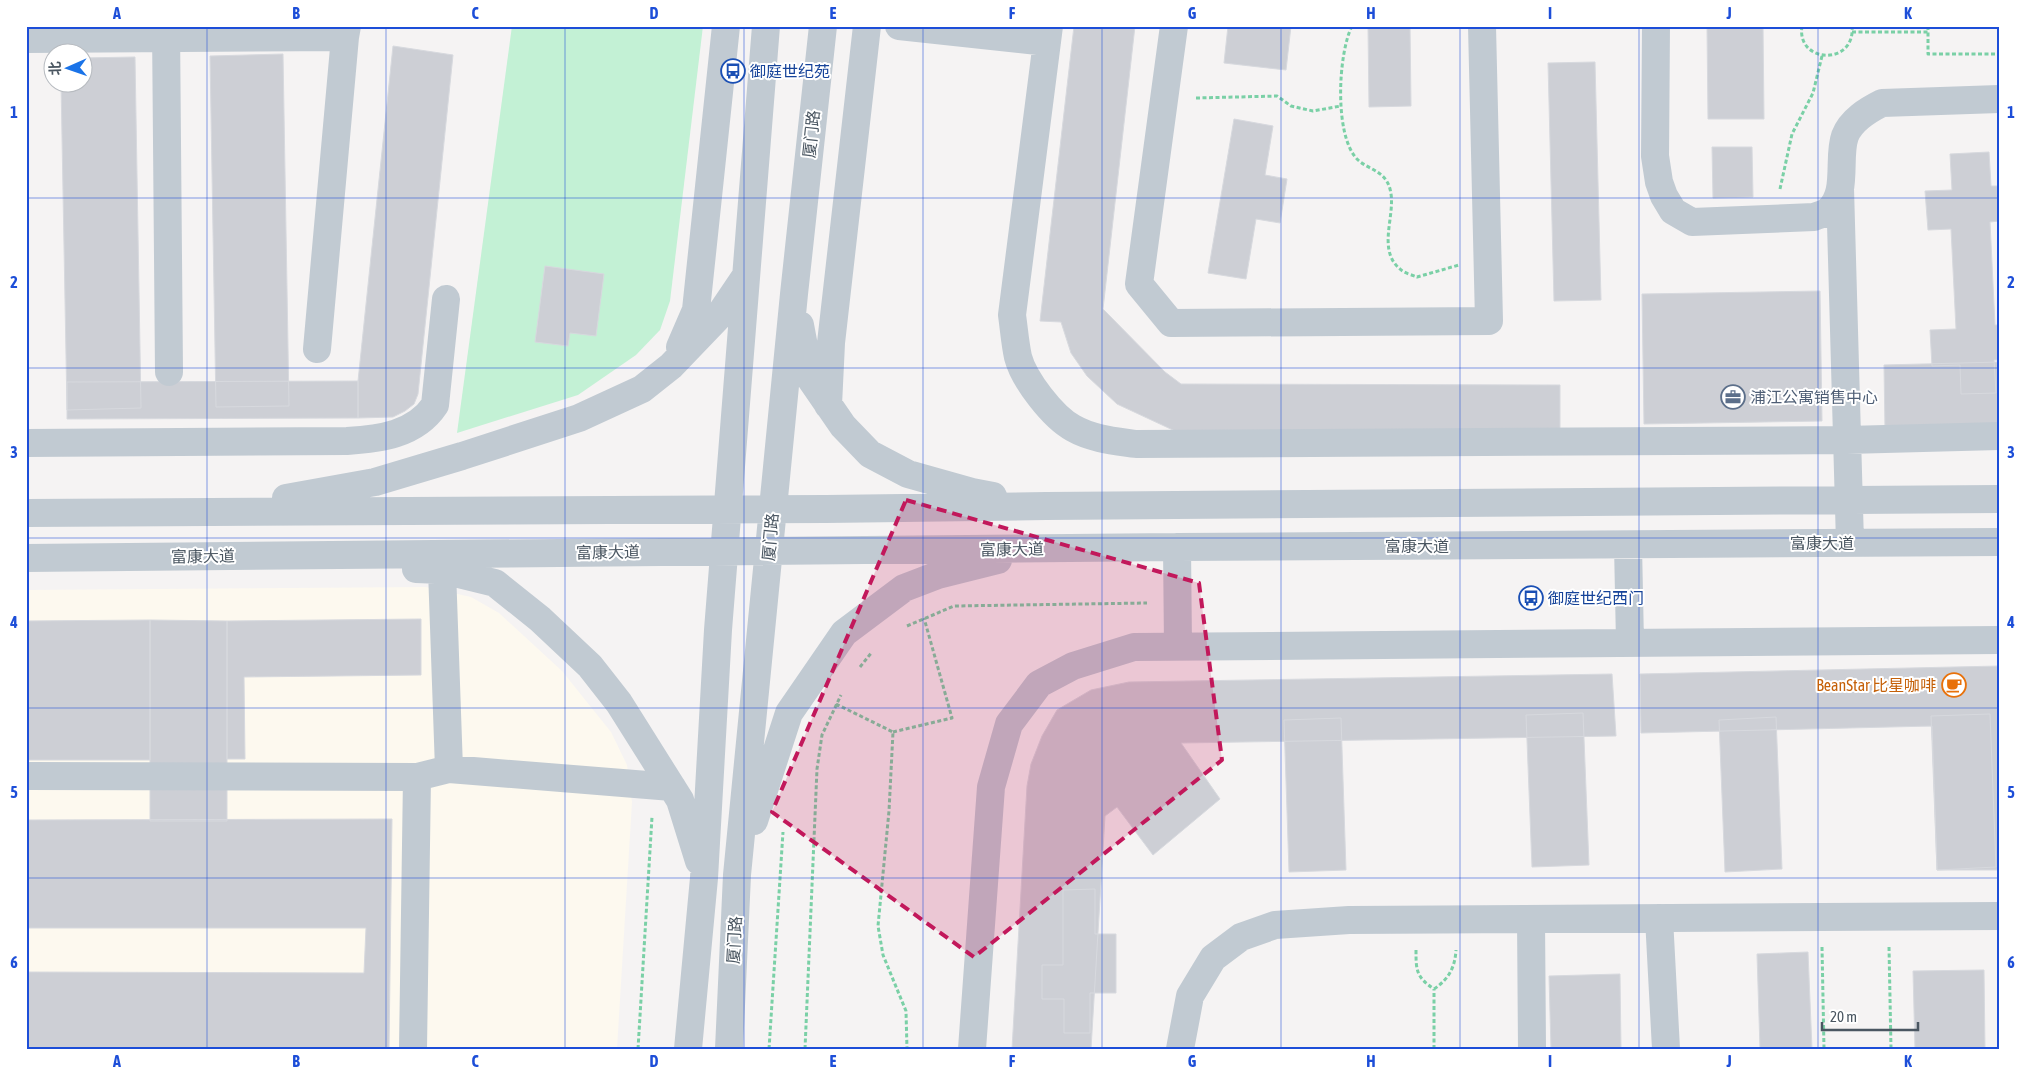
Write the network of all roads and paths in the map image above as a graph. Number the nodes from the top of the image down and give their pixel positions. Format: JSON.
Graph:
{"nodes":[{"id":1,"x":726,"y":26,"type":"edge"},
{"id":2,"x":766,"y":26,"type":"edge"},
{"id":3,"x":823,"y":26,"type":"edge"},
{"id":4,"x":867,"y":26,"type":"edge"},
{"id":5,"x":899,"y":26,"type":"edge"},
{"id":6,"x":1174,"y":26,"type":"edge"},
{"id":7,"x":1352,"y":26,"type":"edge"},
{"id":8,"x":1482,"y":26,"type":"edge"},
{"id":9,"x":1656,"y":26,"type":"edge"},
{"id":10,"x":1802,"y":26,"type":"edge"},
{"id":11,"x":1852,"y":26,"type":"edge"},
{"id":12,"x":1928,"y":26,"type":"edge"},
{"id":13,"x":166,"y":32,"type":"edge"},
{"id":14,"x":346,"y":32,"type":"edge"},
{"id":15,"x":1852,"y":32,"type":"junction"},
{"id":16,"x":1928,"y":32,"type":"junction"},
{"id":17,"x":1048,"y":34,"type":"edge"},
{"id":18,"x":26,"y":39,"type":"edge"},
{"id":19,"x":1999,"y":54,"type":"edge"},
{"id":20,"x":1822,"y":56,"type":"junction"},
{"id":21,"x":1164,"y":98,"type":"junction"},
{"id":22,"x":1999,"y":100,"type":"edge"},
{"id":23,"x":1341,"y":106,"type":"junction"},
{"id":24,"x":1840,"y":188,"type":"junction"},
{"id":25,"x":1774,"y":219,"type":"junction"},
{"id":26,"x":1488,"y":254,"type":"junction"},
{"id":27,"x":746,"y":275,"type":"junction"},
{"id":28,"x":794,"y":294,"type":"junction"},
{"id":29,"x":446,"y":299,"type":"dead end"},
{"id":30,"x":317,"y":349,"type":"dead end"},
{"id":31,"x":672,"y":366,"type":"junction"},
{"id":32,"x":170,"y":372,"type":"dead end"},
{"id":33,"x":828,"y":405,"type":"junction"},
{"id":34,"x":1999,"y":436,"type":"edge"},
{"id":35,"x":1847,"y":440,"type":"junction"},
{"id":36,"x":26,"y":443,"type":"edge"},
{"id":37,"x":1999,"y":499,"type":"edge"},
{"id":38,"x":1848,"y":500,"type":"junction"},
{"id":39,"x":1046,"y":506,"type":"junction"},
{"id":40,"x":728,"y":509,"type":"junction"},
{"id":41,"x":773,"y":510,"type":"junction"},
{"id":42,"x":226,"y":511,"type":"junction"},
{"id":43,"x":26,"y":513,"type":"edge"},
{"id":44,"x":1999,"y":542,"type":"edge"},
{"id":45,"x":1850,"y":543,"type":"junction"},
{"id":46,"x":1628,"y":544,"type":"junction"},
{"id":47,"x":1177,"y":547,"type":"junction"},
{"id":48,"x":1041,"y":548,"type":"junction"},
{"id":49,"x":724,"y":551,"type":"junction"},
{"id":50,"x":769,"y":552,"type":"junction"},
{"id":51,"x":230,"y":556,"type":"junction"},
{"id":52,"x":26,"y":558,"type":"edge"},
{"id":53,"x":442,"y":570,"type":"junction"},
{"id":54,"x":1178,"y":602,"type":"junction"},
{"id":55,"x":924,"y":618,"type":"junction"},
{"id":56,"x":903,"y":628,"type":"dead end"},
{"id":57,"x":1999,"y":640,"type":"edge"},
{"id":58,"x":1630,"y":643,"type":"junction"},
{"id":59,"x":1178,"y":646,"type":"junction"},
{"id":60,"x":878,"y":647,"type":"dead end"},
{"id":61,"x":858,"y":670,"type":"dead end"},
{"id":62,"x":844,"y":690,"type":"dead end"},
{"id":63,"x":836,"y":704,"type":"junction"},
{"id":64,"x":893,"y":732,"type":"junction"},
{"id":65,"x":449,"y":769,"type":"junction"},
{"id":66,"x":26,"y":776,"type":"edge"},
{"id":67,"x":417,"y":777,"type":"junction"},
{"id":68,"x":663,"y":786,"type":"junction"},
{"id":69,"x":784,"y":827,"type":"dead end"},
{"id":70,"x":737,"y":875,"type":"junction"},
{"id":71,"x":704,"y":878,"type":"junction"},
{"id":72,"x":1999,"y":916,"type":"edge"},
{"id":73,"x":1821,"y":917,"type":"junction"},
{"id":74,"x":1889,"y":917,"type":"junction"},
{"id":75,"x":1659,"y":918,"type":"junction"},
{"id":76,"x":1456,"y":919,"type":"junction"},
{"id":77,"x":1532,"y":919,"type":"junction"},
{"id":78,"x":1415,"y":920,"type":"junction"},
{"id":79,"x":1434,"y":989,"type":"junction"},
{"id":80,"x":413,"y":1049,"type":"edge"},
{"id":81,"x":638,"y":1049,"type":"edge"},
{"id":82,"x":688,"y":1049,"type":"edge"},
{"id":83,"x":729,"y":1049,"type":"edge"},
{"id":84,"x":768,"y":1049,"type":"edge"},
{"id":85,"x":805,"y":1049,"type":"edge"},
{"id":86,"x":907,"y":1049,"type":"edge"},
{"id":87,"x":972,"y":1049,"type":"edge"},
{"id":88,"x":1180,"y":1049,"type":"edge"},
{"id":89,"x":1434,"y":1049,"type":"edge"},
{"id":90,"x":1532,"y":1049,"type":"edge"},
{"id":91,"x":1666,"y":1049,"type":"edge"},
{"id":92,"x":1824,"y":1049,"type":"edge"},
{"id":93,"x":1891,"y":1049,"type":"edge"}],
"edges":[{"from":1,"to":31,"type":"street"},
{"from":2,"to":27,"type":"street"},
{"from":3,"to":28,"type":"street","name":"厦门路"},
{"from":4,"to":33,"type":"street"},
{"from":5,"to":17,"type":"street"},
{"from":6,"to":21,"type":"street"},
{"from":7,"to":23,"type":"path"},
{"from":8,"to":26,"type":"street"},
{"from":9,"to":25,"type":"street"},
{"from":10,"to":20,"type":"path"},
{"from":11,"to":15,"type":"path"},
{"from":12,"to":16,"type":"path"},
{"from":13,"to":14,"type":"street"},
{"from":13,"to":18,"type":"street"},
{"from":13,"to":32,"type":"street"},
{"from":14,"to":30,"type":"street"},
{"from":15,"to":16,"type":"path"},
{"from":15,"to":20,"type":"path"},
{"from":16,"to":19,"type":"path"},
{"from":17,"to":35,"type":"street"},
{"from":20,"to":25,"type":"path"},
{"from":21,"to":23,"type":"path"},
{"from":21,"to":26,"type":"street"},
{"from":22,"to":24,"type":"street"},
{"from":23,"to":26,"type":"path"},
{"from":24,"to":25,"type":"street"},
{"from":24,"to":35,"type":"street"},
{"from":27,"to":31,"type":"street"},
{"from":27,"to":40,"type":"street"},
{"from":28,"to":33,"type":"street"},
{"from":28,"to":41,"type":"street","name":"厦门路"},
{"from":29,"to":36,"type":"street"},
{"from":31,"to":42,"type":"street"},
{"from":33,"to":39,"type":"street"},
{"from":34,"to":35,"type":"street"},
{"from":35,"to":38,"type":"street"},
{"from":37,"to":38,"type":"street"},
{"from":38,"to":39,"type":"street"},
{"from":38,"to":45,"type":"street"},
{"from":39,"to":41,"type":"street"},
{"from":40,"to":41,"type":"street"},
{"from":40,"to":42,"type":"street"},
{"from":40,"to":49,"type":"street"},
{"from":41,"to":50,"type":"street","name":"厦门路"},
{"from":42,"to":43,"type":"street"},
{"from":44,"to":45,"type":"street","name":"富康大道"},
{"from":45,"to":46,"type":"street","name":"富康大道"},
{"from":46,"to":47,"type":"street","name":"富康大道"},
{"from":46,"to":58,"type":"street"},
{"from":47,"to":48,"type":"street","name":"富康大道"},
{"from":47,"to":54,"type":"street"},
{"from":48,"to":50,"type":"street","name":"富康大道"},
{"from":48,"to":70,"type":"street"},
{"from":49,"to":50,"type":"street","name":"富康大道"},
{"from":49,"to":51,"type":"street","name":"富康大道"},
{"from":49,"to":71,"type":"street"},
{"from":50,"to":70,"type":"street","name":"厦门路"},
{"from":51,"to":52,"type":"street","name":"富康大道"},
{"from":51,"to":53,"type":"street"},
{"from":53,"to":65,"type":"street"},
{"from":53,"to":68,"type":"street"},
{"from":54,"to":55,"type":"path"},
{"from":54,"to":59,"type":"street"},
{"from":55,"to":56,"type":"path"},
{"from":55,"to":64,"type":"path"},
{"from":57,"to":58,"type":"street"},
{"from":58,"to":59,"type":"street"},
{"from":59,"to":87,"type":"street"},
{"from":60,"to":61,"type":"path"},
{"from":62,"to":63,"type":"path"},
{"from":63,"to":64,"type":"path"},
{"from":63,"to":85,"type":"path"},
{"from":64,"to":86,"type":"path"},
{"from":65,"to":67,"type":"street"},
{"from":65,"to":68,"type":"street"},
{"from":66,"to":67,"type":"street"},
{"from":67,"to":80,"type":"street"},
{"from":68,"to":71,"type":"street"},
{"from":68,"to":81,"type":"path"},
{"from":69,"to":84,"type":"path"},
{"from":70,"to":83,"type":"street","name":"厦门路"},
{"from":71,"to":82,"type":"street"},
{"from":72,"to":74,"type":"street"},
{"from":73,"to":74,"type":"street"},
{"from":73,"to":75,"type":"street"},
{"from":73,"to":92,"type":"path"},
{"from":74,"to":93,"type":"path"},
{"from":75,"to":77,"type":"street"},
{"from":75,"to":91,"type":"street"},
{"from":76,"to":77,"type":"street"},
{"from":76,"to":78,"type":"street"},
{"from":76,"to":79,"type":"path"},
{"from":77,"to":90,"type":"street"},
{"from":78,"to":79,"type":"path"},
{"from":78,"to":88,"type":"street"},
{"from":79,"to":89,"type":"path"}]}
